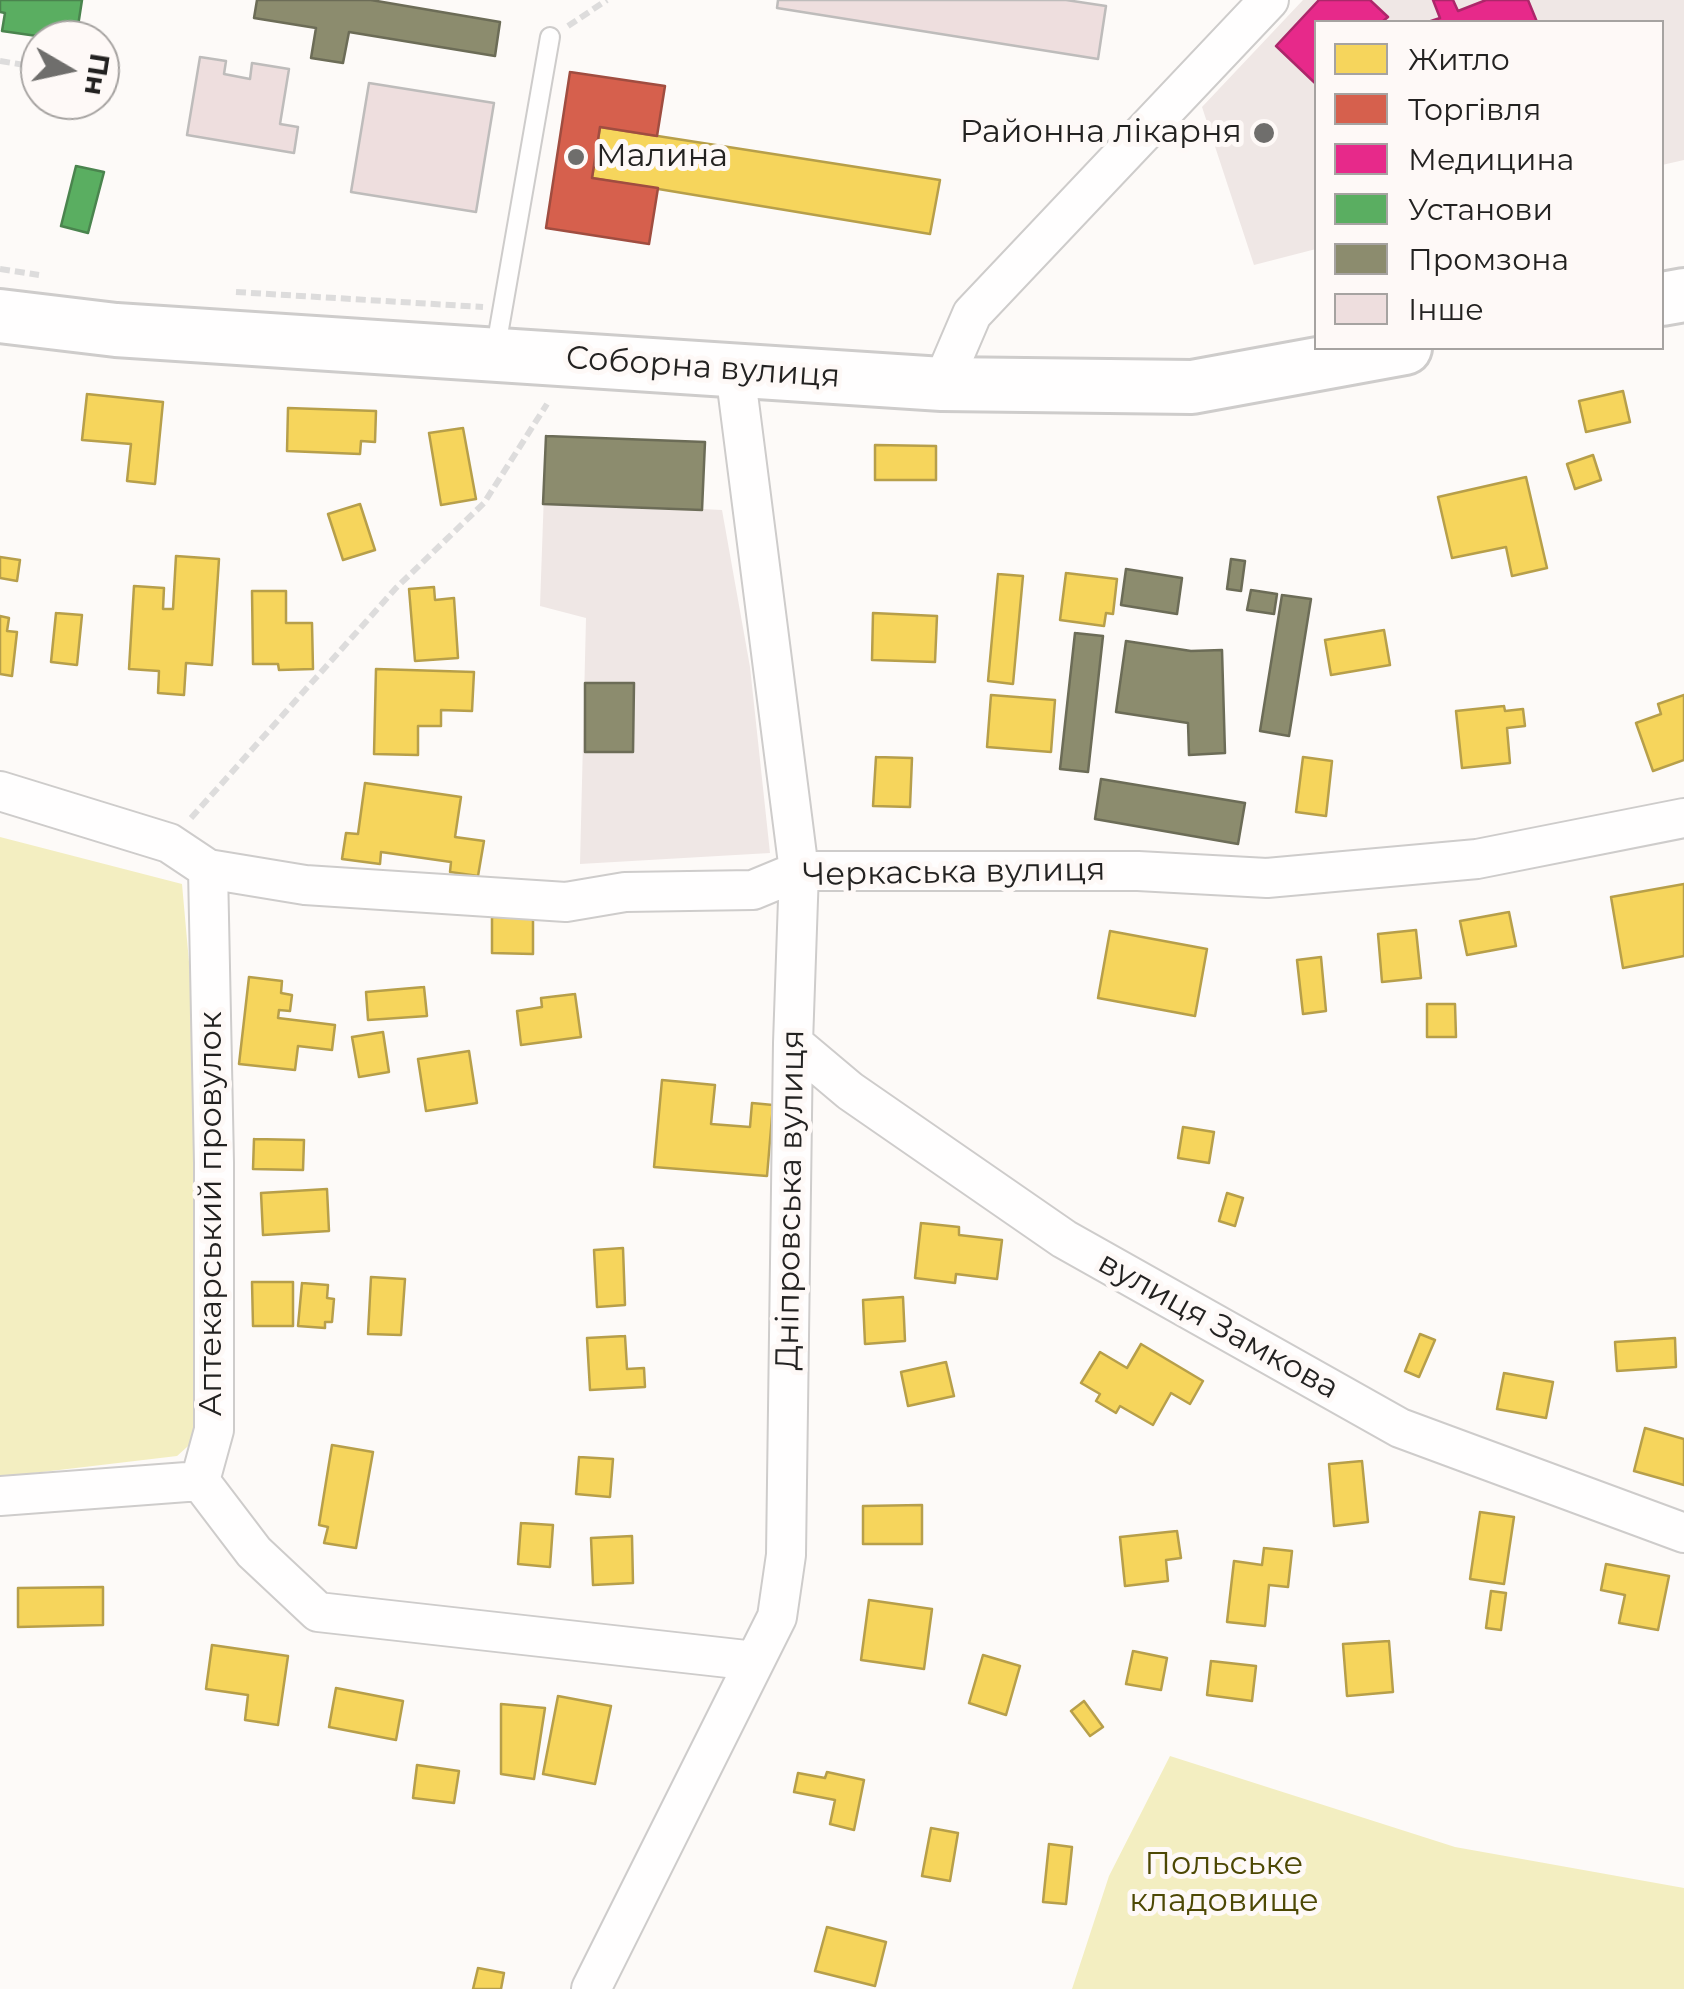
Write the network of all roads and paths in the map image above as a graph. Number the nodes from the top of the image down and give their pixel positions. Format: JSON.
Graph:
{"nodes":[{"id":1,"x":607,"y":0,"type":"edge"},
{"id":2,"x":1269,"y":0,"type":"edge"},
{"id":3,"x":550,"y":37,"type":"joint"},
{"id":4,"x":0,"y":269,"type":"edge"},
{"id":5,"x":56,"y":278,"type":"dead end"},
{"id":6,"x":230,"y":292,"type":"dead end"},
{"id":7,"x":0,"y":316,"type":"edge"},
{"id":8,"x":499,"y":330,"type":"junction"},
{"id":9,"x":1394,"y":350,"type":"edge"},
{"id":10,"x":735,"y":371,"type":"junction"},
{"id":11,"x":942,"y":384,"type":"junction"},
{"id":12,"x":548,"y":404,"type":"dead end"},
{"id":13,"x":0,"y":792,"type":"edge"},
{"id":14,"x":1684,"y":818,"type":"edge"},
{"id":15,"x":169,"y":843,"type":"junction"},
{"id":16,"x":208,"y":868,"type":"junction"},
{"id":17,"x":799,"y":871,"type":"junction"},
{"id":18,"x":792,"y":1042,"type":"junction"},
{"id":19,"x":200,"y":1481,"type":"junction"},
{"id":20,"x":0,"y":1496,"type":"edge"},
{"id":21,"x":1684,"y":1533,"type":"edge"},
{"id":22,"x":755,"y":1660,"type":"junction"},
{"id":23,"x":591,"y":1989,"type":"edge"}],
"edges":[{"from":1,"to":3,"type":"path"},
{"from":2,"to":11,"type":"street"},
{"from":3,"to":8,"type":"lane"},
{"from":4,"to":5,"type":"path"},
{"from":6,"to":8,"type":"path"},
{"from":7,"to":8,"type":"main road","name":"Соборна вулиця"},
{"from":8,"to":10,"type":"main road","name":"Соборна вулиця"},
{"from":9,"to":11,"type":"main road","name":"Соборна вулиця"},
{"from":10,"to":11,"type":"main road","name":"Соборна вулиця"},
{"from":10,"to":17,"type":"street","name":"Дніпровська вулиця"},
{"from":12,"to":15,"type":"path"},
{"from":13,"to":15,"type":"street","name":"Черкаська вулиця"},
{"from":14,"to":17,"type":"street","name":"Черкаська вулиця"},
{"from":15,"to":16,"type":"street","name":"Черкаська вулиця"},
{"from":16,"to":17,"type":"street","name":"Черкаська вулиця"},
{"from":16,"to":19,"type":"street","name":"Аптекарський провулок"},
{"from":17,"to":18,"type":"street","name":"Дніпровська вулиця"},
{"from":18,"to":21,"type":"street","name":"вулиця Замкова"},
{"from":18,"to":22,"type":"street","name":"Дніпровська вулиця"},
{"from":19,"to":20,"type":"street"},
{"from":19,"to":22,"type":"street"},
{"from":22,"to":23,"type":"street","name":"Дніпровська вулиця"}]}
